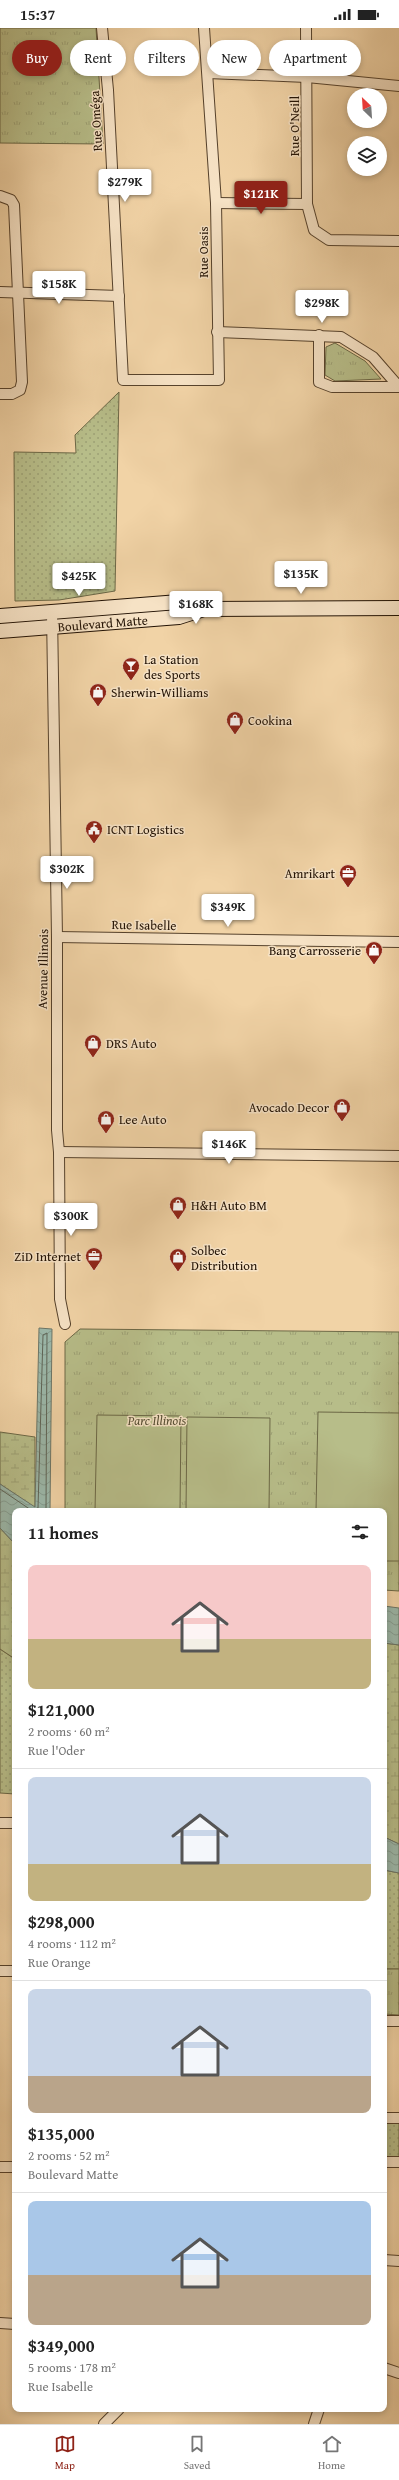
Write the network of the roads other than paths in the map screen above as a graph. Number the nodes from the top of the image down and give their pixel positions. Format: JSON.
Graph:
{"nodes":[{"id":1,"x":102,"y":28,"type":"edge"},
{"id":2,"x":204,"y":28,"type":"edge"},
{"id":3,"x":306,"y":28,"type":"edge"},
{"id":4,"x":207,"y":62,"type":"edge"},
{"id":5,"x":208,"y":76,"type":"edge"},
{"id":6,"x":261,"y":76,"type":"edge"},
{"id":7,"x":308,"y":77,"type":"junction"},
{"id":8,"x":399,"y":86,"type":"edge"},
{"id":9,"x":0,"y":196,"type":"edge"},
{"id":10,"x":216,"y":203,"type":"junction"},
{"id":11,"x":307,"y":204,"type":"junction"},
{"id":12,"x":399,"y":241,"type":"edge"},
{"id":13,"x":0,"y":292,"type":"edge"},
{"id":14,"x":19,"y":292,"type":"junction"},
{"id":15,"x":119,"y":296,"type":"junction"},
{"id":16,"x":217,"y":332,"type":"junction"},
{"id":17,"x":319,"y":335,"type":"junction"},
{"id":18,"x":123,"y":380,"type":"joint"},
{"id":19,"x":399,"y":387,"type":"edge"},
{"id":20,"x":0,"y":394,"type":"edge"},
{"id":21,"x":399,"y":608,"type":"edge"},
{"id":22,"x":204,"y":609,"type":"junction"},
{"id":23,"x":52,"y":613,"type":"junction"},
{"id":24,"x":0,"y":616,"type":"edge"},
{"id":25,"x":53,"y":629,"type":"junction"},
{"id":26,"x":0,"y":631,"type":"edge"},
{"id":27,"x":57,"y":937,"type":"junction"},
{"id":28,"x":399,"y":942,"type":"edge"},
{"id":29,"x":59,"y":1152,"type":"junction"},
{"id":30,"x":399,"y":1156,"type":"edge"},
{"id":31,"x":65,"y":1324,"type":"dead end"},
{"id":32,"x":0,"y":1823,"type":"edge"},
{"id":33,"x":12,"y":1823,"type":"edge"},
{"id":34,"x":0,"y":1971,"type":"edge"},
{"id":35,"x":12,"y":1971,"type":"edge"},
{"id":36,"x":387,"y":2021,"type":"edge"},
{"id":37,"x":399,"y":2021,"type":"edge"},
{"id":38,"x":387,"y":2118,"type":"edge"},
{"id":39,"x":399,"y":2118,"type":"edge"},
{"id":40,"x":387,"y":2162,"type":"edge"},
{"id":41,"x":399,"y":2162,"type":"edge"},
{"id":42,"x":0,"y":2167,"type":"edge"},
{"id":43,"x":12,"y":2167,"type":"edge"},
{"id":44,"x":387,"y":2260,"type":"edge"},
{"id":45,"x":399,"y":2261,"type":"edge"},
{"id":46,"x":0,"y":2324,"type":"edge"},
{"id":47,"x":12,"y":2324,"type":"edge"},
{"id":48,"x":387,"y":2369,"type":"edge"},
{"id":49,"x":399,"y":2374,"type":"edge"},
{"id":50,"x":116,"y":2412,"type":"edge"},
{"id":51,"x":318,"y":2412,"type":"edge"},
{"id":52,"x":104,"y":2424,"type":"edge"},
{"id":53,"x":314,"y":2424,"type":"edge"}],
"edges":[{"from":1,"to":15,"type":"street","name":"Rue Oméga"},
{"from":2,"to":4,"type":"street","name":"Rue Oasis"},
{"from":3,"to":7,"type":"street","name":"Rue O'Neill"},
{"from":5,"to":10,"type":"street","name":"Rue Oasis"},
{"from":6,"to":7,"type":"street"},
{"from":7,"to":8,"type":"street"},
{"from":7,"to":11,"type":"street","name":"Rue O'Neill"},
{"from":9,"to":14,"type":"street"},
{"from":10,"to":11,"type":"street"},
{"from":10,"to":16,"type":"street","name":"Rue Oasis"},
{"from":11,"to":12,"type":"street","name":"Rue O'Neill"},
{"from":13,"to":14,"type":"street"},
{"from":14,"to":15,"type":"street"},
{"from":14,"to":20,"type":"street"},
{"from":15,"to":18,"type":"street","name":"Rue Oméga"},
{"from":16,"to":17,"type":"street"},
{"from":16,"to":18,"type":"street","name":"Rue Oasis"},
{"from":17,"to":19,"type":"street"},
{"from":17,"to":19,"type":"street"},
{"from":21,"to":22,"type":"main road","name":"Boulevard Matte"},
{"from":22,"to":23,"type":"main road","name":"Boulevard Matte"},
{"from":22,"to":25,"type":"main road","name":"Boulevard Matte"},
{"from":23,"to":24,"type":"main road","name":"Boulevard Matte"},
{"from":23,"to":25,"type":"street","name":"Avenue Illinois"},
{"from":25,"to":26,"type":"main road","name":"Boulevard Matte"},
{"from":25,"to":27,"type":"street","name":"Avenue Illinois"},
{"from":27,"to":28,"type":"street","name":"Rue Isabelle"},
{"from":27,"to":29,"type":"street","name":"Avenue Illinois"},
{"from":29,"to":30,"type":"street"},
{"from":29,"to":31,"type":"street","name":"Avenue Illinois"},
{"from":32,"to":33,"type":"street"},
{"from":34,"to":35,"type":"street"},
{"from":36,"to":37,"type":"street"},
{"from":38,"to":39,"type":"street"},
{"from":40,"to":41,"type":"street"},
{"from":42,"to":43,"type":"street"},
{"from":44,"to":45,"type":"street"},
{"from":46,"to":47,"type":"street"},
{"from":48,"to":49,"type":"street"},
{"from":50,"to":52,"type":"street"},
{"from":51,"to":53,"type":"street"}]}
